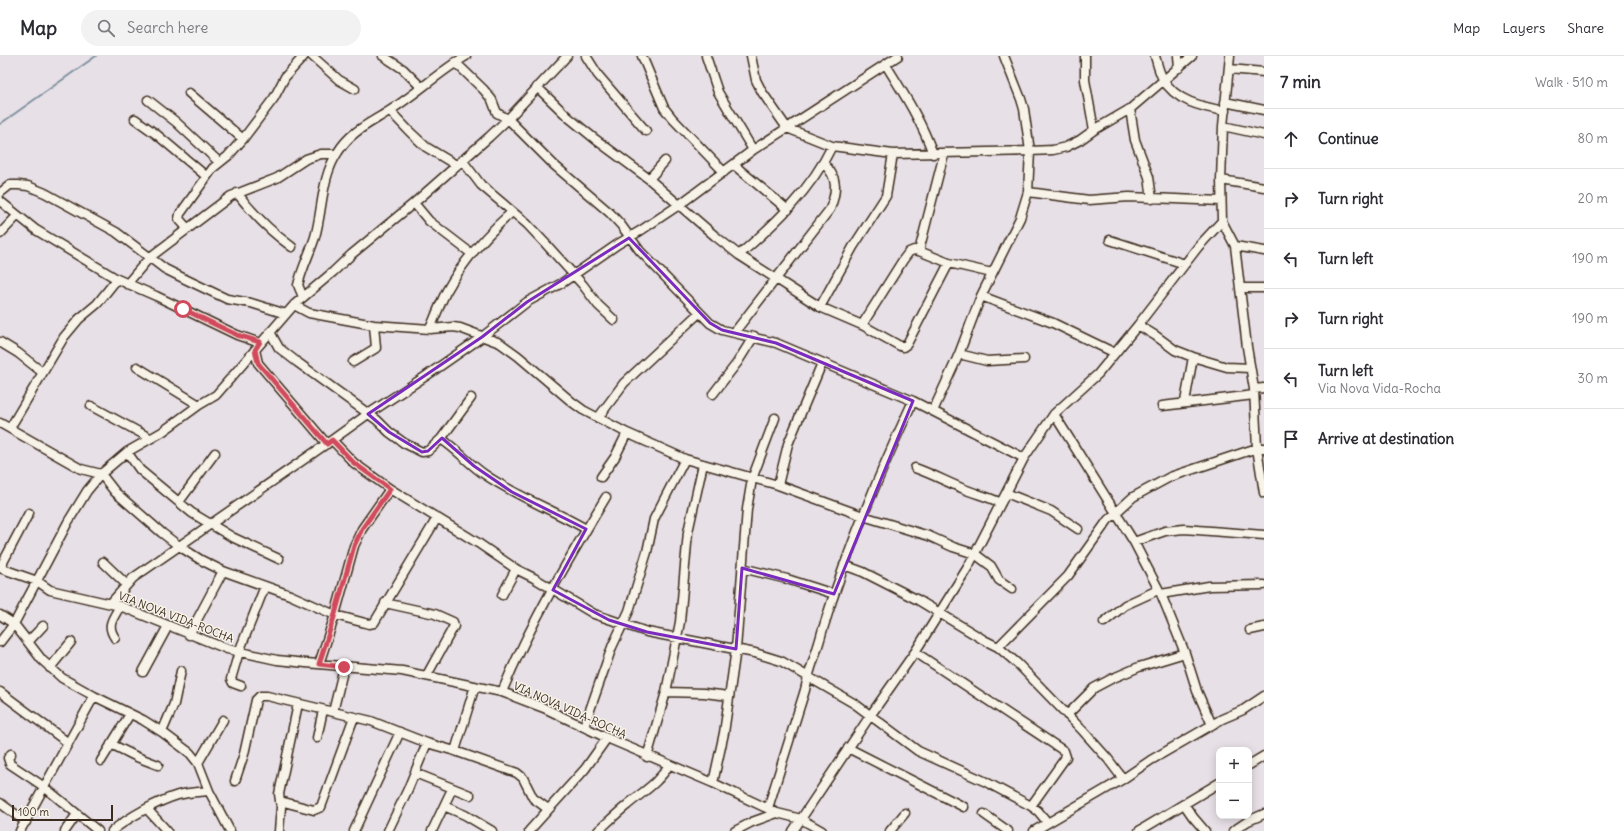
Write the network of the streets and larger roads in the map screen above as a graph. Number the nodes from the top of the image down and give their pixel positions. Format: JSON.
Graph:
{"nodes":[{"id":1,"x":304,"y":56,"type":"edge"},
{"id":2,"x":312,"y":56,"type":"edge"},
{"id":3,"x":383,"y":56,"type":"edge"},
{"id":4,"x":466,"y":56,"type":"edge"},
{"id":5,"x":567,"y":56,"type":"edge"},
{"id":6,"x":586,"y":56,"type":"edge"},
{"id":7,"x":642,"y":56,"type":"edge"},
{"id":8,"x":706,"y":56,"type":"edge"},
{"id":9,"x":751,"y":56,"type":"edge"},
{"id":10,"x":898,"y":56,"type":"edge"},
{"id":11,"x":1004,"y":56,"type":"edge"},
{"id":12,"x":1085,"y":56,"type":"edge"},
{"id":13,"x":1155,"y":56,"type":"edge"},
{"id":14,"x":1178,"y":56,"type":"edge"},
{"id":15,"x":1192,"y":56,"type":"edge"},
{"id":16,"x":1230,"y":56,"type":"edge"},
{"id":17,"x":455,"y":62,"type":"junction"},
{"id":18,"x":886,"y":65,"type":"junction"},
{"id":19,"x":1179,"y":68,"type":"junction"},
{"id":20,"x":1229,"y":69,"type":"junction"},
{"id":21,"x":1264,"y":72,"type":"edge"},
{"id":22,"x":1163,"y":80,"type":"junction"},
{"id":23,"x":421,"y":87,"type":"junction"},
{"id":24,"x":537,"y":87,"type":"junction"},
{"id":25,"x":355,"y":89,"type":"dead end"},
{"id":26,"x":189,"y":93,"type":"dead end"},
{"id":27,"x":148,"y":100,"type":"dead end"},
{"id":28,"x":1225,"y":107,"type":"junction"},
{"id":29,"x":1130,"y":109,"type":"junction"},
{"id":30,"x":1264,"y":110,"type":"edge"},
{"id":31,"x":390,"y":111,"type":"junction"},
{"id":32,"x":508,"y":119,"type":"junction"},
{"id":33,"x":135,"y":120,"type":"dead end"},
{"id":34,"x":1223,"y":126,"type":"junction"},
{"id":35,"x":787,"y":128,"type":"junction"},
{"id":36,"x":1094,"y":130,"type":"junction"},
{"id":37,"x":646,"y":131,"type":"dead end"},
{"id":38,"x":1264,"y":134,"type":"edge"},
{"id":39,"x":243,"y":139,"type":"junction"},
{"id":40,"x":832,"y":146,"type":"junction"},
{"id":41,"x":753,"y":150,"type":"junction"},
{"id":42,"x":1030,"y":151,"type":"junction"},
{"id":43,"x":336,"y":154,"type":"junction"},
{"id":44,"x":893,"y":154,"type":"junction"},
{"id":45,"x":933,"y":154,"type":"junction"},
{"id":46,"x":944,"y":154,"type":"junction"},
{"id":47,"x":665,"y":161,"type":"dead end"},
{"id":48,"x":219,"y":162,"type":"junction"},
{"id":49,"x":459,"y":163,"type":"junction"},
{"id":50,"x":824,"y":164,"type":"junction"},
{"id":51,"x":734,"y":165,"type":"junction"},
{"id":52,"x":724,"y":172,"type":"junction"},
{"id":53,"x":206,"y":176,"type":"junction"},
{"id":54,"x":649,"y":179,"type":"junction"},
{"id":55,"x":1220,"y":180,"type":"junction"},
{"id":56,"x":1264,"y":187,"type":"edge"},
{"id":57,"x":0,"y":192,"type":"edge"},
{"id":58,"x":1028,"y":192,"type":"junction"},
{"id":59,"x":237,"y":193,"type":"junction"},
{"id":60,"x":1152,"y":199,"type":"junction"},
{"id":61,"x":0,"y":201,"type":"edge"},
{"id":62,"x":1221,"y":201,"type":"junction"},
{"id":63,"x":414,"y":203,"type":"junction"},
{"id":64,"x":679,"y":205,"type":"junction"},
{"id":65,"x":788,"y":210,"type":"junction"},
{"id":66,"x":512,"y":212,"type":"junction"},
{"id":67,"x":17,"y":216,"type":"junction"},
{"id":68,"x":1222,"y":221,"type":"junction"},
{"id":69,"x":188,"y":229,"type":"junction"},
{"id":70,"x":0,"y":234,"type":"edge"},
{"id":71,"x":629,"y":238,"type":"junction"},
{"id":72,"x":1110,"y":240,"type":"dead end"},
{"id":73,"x":1235,"y":246,"type":"junction"},
{"id":74,"x":292,"y":248,"type":"dead end"},
{"id":75,"x":919,"y":251,"type":"junction"},
{"id":76,"x":1264,"y":251,"type":"edge"},
{"id":77,"x":472,"y":254,"type":"junction"},
{"id":78,"x":739,"y":255,"type":"junction"},
{"id":79,"x":149,"y":258,"type":"junction"},
{"id":80,"x":949,"y":263,"type":"junction"},
{"id":81,"x":1185,"y":264,"type":"junction"},
{"id":82,"x":992,"y":273,"type":"junction"},
{"id":83,"x":574,"y":274,"type":"junction"},
{"id":84,"x":117,"y":279,"type":"junction"},
{"id":85,"x":775,"y":279,"type":"junction"},
{"id":86,"x":127,"y":284,"type":"junction"},
{"id":87,"x":1240,"y":288,"type":"junction"},
{"id":88,"x":1264,"y":288,"type":"edge"},
{"id":89,"x":981,"y":296,"type":"junction"},
{"id":90,"x":303,"y":297,"type":"junction"},
{"id":91,"x":294,"y":305,"type":"junction"},
{"id":92,"x":820,"y":307,"type":"junction"},
{"id":93,"x":699,"y":313,"type":"junction"},
{"id":94,"x":286,"y":314,"type":"junction"},
{"id":95,"x":614,"y":320,"type":"dead end"},
{"id":96,"x":374,"y":325,"type":"junction"},
{"id":97,"x":862,"y":325,"type":"junction"},
{"id":98,"x":1138,"y":326,"type":"junction"},
{"id":99,"x":430,"y":329,"type":"junction"},
{"id":100,"x":270,"y":332,"type":"junction"},
{"id":101,"x":734,"y":333,"type":"junction"},
{"id":102,"x":754,"y":336,"type":"junction"},
{"id":103,"x":482,"y":337,"type":"junction"},
{"id":104,"x":260,"y":342,"type":"junction"},
{"id":105,"x":1,"y":344,"type":"edge"},
{"id":106,"x":255,"y":350,"type":"junction"},
{"id":107,"x":1115,"y":353,"type":"junction"},
{"id":108,"x":959,"y":354,"type":"junction"},
{"id":109,"x":1193,"y":357,"type":"junction"},
{"id":110,"x":1024,"y":359,"type":"dead end"},
{"id":111,"x":352,"y":362,"type":"dead end"},
{"id":112,"x":822,"y":363,"type":"junction"},
{"id":113,"x":137,"y":367,"type":"dead end"},
{"id":114,"x":1250,"y":368,"type":"junction"},
{"id":115,"x":42,"y":372,"type":"junction"},
{"id":116,"x":1264,"y":388,"type":"edge"},
{"id":117,"x":1254,"y":392,"type":"junction"},
{"id":118,"x":713,"y":394,"type":"dead end"},
{"id":119,"x":471,"y":398,"type":"dead end"},
{"id":120,"x":913,"y":401,"type":"junction"},
{"id":121,"x":1185,"y":402,"type":"junction"},
{"id":122,"x":199,"y":405,"type":"junction"},
{"id":123,"x":91,"y":406,"type":"dead end"},
{"id":124,"x":1162,"y":406,"type":"dead end"},
{"id":125,"x":933,"y":410,"type":"junction"},
{"id":126,"x":368,"y":414,"type":"junction"},
{"id":127,"x":1054,"y":414,"type":"junction"},
{"id":128,"x":598,"y":418,"type":"junction"},
{"id":129,"x":775,"y":418,"type":"dead end"},
{"id":130,"x":0,"y":423,"type":"edge"},
{"id":131,"x":10,"y":428,"type":"junction"},
{"id":132,"x":628,"y":433,"type":"junction"},
{"id":133,"x":150,"y":438,"type":"junction"},
{"id":134,"x":441,"y":439,"type":"junction"},
{"id":135,"x":330,"y":442,"type":"junction"},
{"id":136,"x":1261,"y":448,"type":"edge"},
{"id":137,"x":127,"y":452,"type":"junction"},
{"id":138,"x":215,"y":454,"type":"dead end"},
{"id":139,"x":1024,"y":458,"type":"junction"},
{"id":140,"x":685,"y":459,"type":"junction"},
{"id":141,"x":703,"y":464,"type":"junction"},
{"id":142,"x":915,"y":468,"type":"dead end"},
{"id":143,"x":101,"y":474,"type":"junction"},
{"id":144,"x":601,"y":477,"type":"dead end"},
{"id":145,"x":752,"y":478,"type":"junction"},
{"id":146,"x":1263,"y":480,"type":"edge"},
{"id":147,"x":778,"y":485,"type":"junction"},
{"id":148,"x":390,"y":489,"type":"junction"},
{"id":149,"x":1006,"y":493,"type":"junction"},
{"id":150,"x":1264,"y":493,"type":"edge"},
{"id":151,"x":606,"y":497,"type":"dead end"},
{"id":152,"x":179,"y":502,"type":"junction"},
{"id":153,"x":1001,"y":503,"type":"junction"},
{"id":154,"x":29,"y":513,"type":"dead end"},
{"id":155,"x":1116,"y":513,"type":"junction"},
{"id":156,"x":863,"y":516,"type":"junction"},
{"id":157,"x":437,"y":518,"type":"junction"},
{"id":158,"x":210,"y":525,"type":"junction"},
{"id":159,"x":586,"y":529,"type":"junction"},
{"id":160,"x":1078,"y":529,"type":"dead end"},
{"id":161,"x":1264,"y":535,"type":"edge"},
{"id":162,"x":1134,"y":542,"type":"junction"},
{"id":163,"x":179,"y":546,"type":"junction"},
{"id":164,"x":975,"y":554,"type":"junction"},
{"id":165,"x":280,"y":559,"type":"dead end"},
{"id":166,"x":103,"y":562,"type":"dead end"},
{"id":167,"x":844,"y":565,"type":"junction"},
{"id":168,"x":0,"y":568,"type":"edge"},
{"id":169,"x":742,"y":568,"type":"junction"},
{"id":170,"x":516,"y":569,"type":"junction"},
{"id":171,"x":223,"y":571,"type":"junction"},
{"id":172,"x":37,"y":581,"type":"junction"},
{"id":173,"x":126,"y":584,"type":"junction"},
{"id":174,"x":1264,"y":585,"type":"edge"},
{"id":175,"x":265,"y":586,"type":"junction"},
{"id":176,"x":1012,"y":589,"type":"dead end"},
{"id":177,"x":553,"y":590,"type":"junction"},
{"id":178,"x":1159,"y":592,"type":"junction"},
{"id":179,"x":834,"y":594,"type":"junction"},
{"id":180,"x":502,"y":596,"type":"dead end"},
{"id":181,"x":111,"y":603,"type":"junction"},
{"id":182,"x":385,"y":603,"type":"junction"},
{"id":183,"x":120,"y":606,"type":"junction"},
{"id":184,"x":939,"y":613,"type":"junction"},
{"id":185,"x":335,"y":614,"type":"junction"},
{"id":186,"x":0,"y":615,"type":"edge"},
{"id":187,"x":1104,"y":622,"type":"dead end"},
{"id":188,"x":14,"y":624,"type":"junction"},
{"id":189,"x":623,"y":625,"type":"junction"},
{"id":190,"x":43,"y":626,"type":"dead end"},
{"id":191,"x":168,"y":626,"type":"junction"},
{"id":192,"x":1264,"y":627,"type":"edge"},
{"id":193,"x":1250,"y":630,"type":"dead end"},
{"id":194,"x":189,"y":635,"type":"junction"},
{"id":195,"x":115,"y":638,"type":"dead end"},
{"id":196,"x":676,"y":638,"type":"junction"},
{"id":197,"x":0,"y":642,"type":"edge"},
{"id":198,"x":28,"y":642,"type":"junction"},
{"id":199,"x":71,"y":642,"type":"dead end"},
{"id":200,"x":998,"y":647,"type":"junction"},
{"id":201,"x":736,"y":649,"type":"junction"},
{"id":202,"x":239,"y":652,"type":"junction"},
{"id":203,"x":915,"y":652,"type":"junction"},
{"id":204,"x":1185,"y":653,"type":"junction"},
{"id":205,"x":319,"y":664,"type":"junction"},
{"id":206,"x":344,"y":667,"type":"junction"},
{"id":207,"x":50,"y":668,"type":"junction"},
{"id":208,"x":181,"y":671,"type":"dead end"},
{"id":209,"x":143,"y":672,"type":"dead end"},
{"id":210,"x":427,"y":675,"type":"junction"},
{"id":211,"x":808,"y":676,"type":"junction"},
{"id":212,"x":241,"y":686,"type":"dead end"},
{"id":213,"x":475,"y":686,"type":"junction"},
{"id":214,"x":0,"y":692,"type":"edge"},
{"id":215,"x":502,"y":692,"type":"junction"},
{"id":216,"x":666,"y":692,"type":"junction"},
{"id":217,"x":94,"y":696,"type":"junction"},
{"id":218,"x":729,"y":696,"type":"junction"},
{"id":219,"x":1264,"y":696,"type":"edge"},
{"id":220,"x":298,"y":704,"type":"junction"},
{"id":221,"x":322,"y":710,"type":"junction"},
{"id":222,"x":334,"y":712,"type":"junction"},
{"id":223,"x":130,"y":714,"type":"junction"},
{"id":224,"x":1067,"y":715,"type":"junction"},
{"id":225,"x":870,"y":716,"type":"junction"},
{"id":226,"x":354,"y":717,"type":"junction"},
{"id":227,"x":223,"y":720,"type":"dead end"},
{"id":228,"x":1212,"y":725,"type":"junction"},
{"id":229,"x":584,"y":727,"type":"junction"},
{"id":230,"x":162,"y":732,"type":"junction"},
{"id":231,"x":400,"y":732,"type":"junction"},
{"id":232,"x":317,"y":738,"type":"dead end"},
{"id":233,"x":607,"y":738,"type":"junction"},
{"id":234,"x":67,"y":742,"type":"junction"},
{"id":235,"x":427,"y":743,"type":"junction"},
{"id":236,"x":111,"y":744,"type":"junction"},
{"id":237,"x":848,"y":748,"type":"junction"},
{"id":238,"x":455,"y":750,"type":"junction"},
{"id":239,"x":11,"y":754,"type":"dead end"},
{"id":240,"x":647,"y":756,"type":"junction"},
{"id":241,"x":1264,"y":756,"type":"edge"},
{"id":242,"x":101,"y":761,"type":"dead end"},
{"id":243,"x":198,"y":763,"type":"junction"},
{"id":244,"x":1252,"y":763,"type":"edge"},
{"id":245,"x":158,"y":765,"type":"dead end"},
{"id":246,"x":669,"y":765,"type":"junction"},
{"id":247,"x":415,"y":773,"type":"junction"},
{"id":248,"x":1123,"y":779,"type":"junction"},
{"id":249,"x":235,"y":781,"type":"dead end"},
{"id":250,"x":713,"y":783,"type":"junction"},
{"id":251,"x":1216,"y":785,"type":"edge"},
{"id":252,"x":43,"y":786,"type":"junction"},
{"id":253,"x":452,"y":789,"type":"junction"},
{"id":254,"x":209,"y":791,"type":"junction"},
{"id":255,"x":470,"y":795,"type":"dead end"},
{"id":256,"x":280,"y":801,"type":"junction"},
{"id":257,"x":0,"y":803,"type":"edge"},
{"id":258,"x":1184,"y":804,"type":"junction"},
{"id":259,"x":444,"y":806,"type":"junction"},
{"id":260,"x":1031,"y":806,"type":"junction"},
{"id":261,"x":964,"y":807,"type":"dead end"},
{"id":262,"x":768,"y":808,"type":"junction"},
{"id":263,"x":548,"y":809,"type":"junction"},
{"id":264,"x":147,"y":810,"type":"junction"},
{"id":265,"x":777,"y":813,"type":"junction"},
{"id":266,"x":905,"y":813,"type":"dead end"},
{"id":267,"x":77,"y":814,"type":"junction"},
{"id":268,"x":984,"y":814,"type":"dead end"},
{"id":269,"x":1264,"y":814,"type":"edge"},
{"id":270,"x":801,"y":819,"type":"junction"},
{"id":271,"x":26,"y":822,"type":"junction"},
{"id":272,"x":1048,"y":823,"type":"junction"},
{"id":273,"x":1203,"y":830,"type":"edge"},
{"id":274,"x":20,"y":831,"type":"edge"},
{"id":275,"x":65,"y":831,"type":"edge"},
{"id":276,"x":98,"y":831,"type":"edge"},
{"id":277,"x":112,"y":831,"type":"edge"},
{"id":278,"x":167,"y":831,"type":"edge"},
{"id":279,"x":230,"y":831,"type":"edge"},
{"id":280,"x":279,"y":831,"type":"edge"},
{"id":281,"x":354,"y":831,"type":"edge"},
{"id":282,"x":388,"y":831,"type":"edge"},
{"id":283,"x":432,"y":831,"type":"edge"},
{"id":284,"x":492,"y":831,"type":"edge"},
{"id":285,"x":529,"y":831,"type":"edge"},
{"id":286,"x":598,"y":831,"type":"edge"},
{"id":287,"x":736,"y":831,"type":"edge"},
{"id":288,"x":793,"y":831,"type":"edge"},
{"id":289,"x":822,"y":831,"type":"edge"},
{"id":290,"x":890,"y":831,"type":"edge"},
{"id":291,"x":1008,"y":831,"type":"edge"},
{"id":292,"x":1034,"y":831,"type":"edge"},
{"id":293,"x":1139,"y":831,"type":"edge"},
{"id":294,"x":1233,"y":831,"type":"edge"}],
"edges":[{"from":1,"to":39,"type":"street"},
{"from":2,"to":25,"type":"street"},
{"from":3,"to":23,"type":"street"},
{"from":4,"to":17,"type":"street"},
{"from":5,"to":24,"type":"street"},
{"from":6,"to":37,"type":"street"},
{"from":7,"to":52,"type":"street"},
{"from":8,"to":41,"type":"street"},
{"from":9,"to":35,"type":"street"},
{"from":10,"to":18,"type":"street"},
{"from":11,"to":42,"type":"street"},
{"from":12,"to":36,"type":"street"},
{"from":13,"to":22,"type":"street"},
{"from":14,"to":19,"type":"street"},
{"from":15,"to":19,"type":"street"},
{"from":16,"to":20,"type":"street"},
{"from":17,"to":23,"type":"street"},
{"from":17,"to":32,"type":"street"},
{"from":18,"to":35,"type":"street"},
{"from":18,"to":45,"type":"street"},
{"from":19,"to":22,"type":"street"},
{"from":20,"to":21,"type":"street"},
{"from":20,"to":28,"type":"street"},
{"from":22,"to":28,"type":"street"},
{"from":22,"to":29,"type":"street"},
{"from":23,"to":31,"type":"street"},
{"from":24,"to":32,"type":"street"},
{"from":24,"to":54,"type":"street"},
{"from":26,"to":39,"type":"street"},
{"from":27,"to":48,"type":"street"},
{"from":28,"to":30,"type":"street"},
{"from":28,"to":34,"type":"street"},
{"from":29,"to":36,"type":"street"},
{"from":29,"to":60,"type":"street"},
{"from":31,"to":43,"type":"street"},
{"from":31,"to":49,"type":"street"},
{"from":32,"to":49,"type":"street"},
{"from":32,"to":71,"type":"street"},
{"from":33,"to":53,"type":"street"},
{"from":34,"to":38,"type":"street"},
{"from":34,"to":55,"type":"street"},
{"from":35,"to":40,"type":"street"},
{"from":35,"to":41,"type":"street"},
{"from":36,"to":42,"type":"street"},
{"from":39,"to":48,"type":"street"},
{"from":40,"to":44,"type":"street"},
{"from":40,"to":50,"type":"street"},
{"from":41,"to":51,"type":"street"},
{"from":42,"to":46,"type":"street"},
{"from":42,"to":58,"type":"street"},
{"from":43,"to":59,"type":"street"},
{"from":43,"to":90,"type":"street"},
{"from":44,"to":45,"type":"street"},
{"from":44,"to":92,"type":"street"},
{"from":45,"to":46,"type":"street"},
{"from":46,"to":75,"type":"street"},
{"from":47,"to":54,"type":"street"},
{"from":48,"to":53,"type":"street"},
{"from":49,"to":63,"type":"street"},
{"from":49,"to":66,"type":"street"},
{"from":50,"to":65,"type":"street"},
{"from":50,"to":85,"type":"street"},
{"from":51,"to":52,"type":"street"},
{"from":51,"to":65,"type":"street"},
{"from":52,"to":64,"type":"street"},
{"from":53,"to":69,"type":"street"},
{"from":54,"to":64,"type":"street"},
{"from":55,"to":56,"type":"street"},
{"from":55,"to":62,"type":"street"},
{"from":57,"to":79,"type":"street"},
{"from":58,"to":60,"type":"street"},
{"from":58,"to":82,"type":"street"},
{"from":59,"to":69,"type":"street"},
{"from":59,"to":74,"type":"street"},
{"from":60,"to":62,"type":"street"},
{"from":61,"to":67,"type":"street"},
{"from":62,"to":68,"type":"street"},
{"from":63,"to":77,"type":"street"},
{"from":63,"to":90,"type":"street"},
{"from":64,"to":71,"type":"street"},
{"from":64,"to":78,"type":"street"},
{"from":65,"to":78,"type":"street"},
{"from":66,"to":77,"type":"street"},
{"from":66,"to":83,"type":"street"},
{"from":67,"to":70,"type":"street"},
{"from":67,"to":84,"type":"street"},
{"from":68,"to":73,"type":"street"},
{"from":68,"to":81,"type":"street"},
{"from":69,"to":79,"type":"street"},
{"from":71,"to":83,"type":"street"},
{"from":71,"to":93,"type":"street"},
{"from":72,"to":81,"type":"street"},
{"from":73,"to":76,"type":"street"},
{"from":73,"to":87,"type":"street"},
{"from":75,"to":80,"type":"street"},
{"from":75,"to":97,"type":"street"},
{"from":77,"to":99,"type":"street"},
{"from":78,"to":85,"type":"street"},
{"from":79,"to":86,"type":"street"},
{"from":79,"to":94,"type":"street"},
{"from":80,"to":82,"type":"street"},
{"from":80,"to":97,"type":"street"},
{"from":81,"to":98,"type":"street"},
{"from":82,"to":89,"type":"street"},
{"from":83,"to":95,"type":"street"},
{"from":83,"to":103,"type":"street"},
{"from":84,"to":86,"type":"street"},
{"from":84,"to":115,"type":"street"},
{"from":85,"to":92,"type":"street"},
{"from":85,"to":101,"type":"street"},
{"from":86,"to":104,"type":"street"},
{"from":87,"to":88,"type":"street"},
{"from":87,"to":114,"type":"street"},
{"from":89,"to":107,"type":"street"},
{"from":89,"to":108,"type":"street"},
{"from":90,"to":91,"type":"street"},
{"from":91,"to":94,"type":"street"},
{"from":91,"to":96,"type":"street"},
{"from":92,"to":97,"type":"street"},
{"from":93,"to":101,"type":"street"},
{"from":93,"to":128,"type":"street"},
{"from":94,"to":100,"type":"street"},
{"from":96,"to":99,"type":"street"},
{"from":96,"to":111,"type":"street"},
{"from":98,"to":107,"type":"street"},
{"from":98,"to":109,"type":"street"},
{"from":99,"to":103,"type":"street"},
{"from":100,"to":104,"type":"street"},
{"from":100,"to":126,"type":"street"},
{"from":101,"to":102,"type":"street"},
{"from":102,"to":112,"type":"street"},
{"from":102,"to":118,"type":"street"},
{"from":103,"to":126,"type":"street"},
{"from":103,"to":128,"type":"street"},
{"from":104,"to":106,"type":"street"},
{"from":105,"to":115,"type":"street"},
{"from":106,"to":122,"type":"street"},
{"from":106,"to":135,"type":"street"},
{"from":107,"to":127,"type":"street"},
{"from":108,"to":110,"type":"street"},
{"from":108,"to":125,"type":"street"},
{"from":109,"to":114,"type":"street"},
{"from":109,"to":121,"type":"street"},
{"from":112,"to":120,"type":"street"},
{"from":112,"to":147,"type":"street"},
{"from":113,"to":122,"type":"street"},
{"from":114,"to":117,"type":"street"},
{"from":115,"to":131,"type":"street"},
{"from":116,"to":117,"type":"street"},
{"from":117,"to":121,"type":"street"},
{"from":117,"to":136,"type":"street"},
{"from":119,"to":134,"type":"street"},
{"from":120,"to":125,"type":"street"},
{"from":120,"to":156,"type":"street"},
{"from":121,"to":124,"type":"street"},
{"from":122,"to":133,"type":"street"},
{"from":123,"to":133,"type":"street"},
{"from":125,"to":139,"type":"street"},
{"from":126,"to":134,"type":"street"},
{"from":126,"to":135,"type":"street"},
{"from":127,"to":139,"type":"street"},
{"from":127,"to":155,"type":"street"},
{"from":128,"to":132,"type":"street"},
{"from":129,"to":145,"type":"street"},
{"from":130,"to":131,"type":"street"},
{"from":131,"to":143,"type":"street"},
{"from":132,"to":140,"type":"street"},
{"from":132,"to":144,"type":"street"},
{"from":133,"to":137,"type":"street"},
{"from":134,"to":159,"type":"street"},
{"from":135,"to":148,"type":"street"},
{"from":135,"to":158,"type":"street"},
{"from":136,"to":146,"type":"street"},
{"from":136,"to":155,"type":"street"},
{"from":137,"to":143,"type":"street"},
{"from":137,"to":152,"type":"street"},
{"from":138,"to":152,"type":"street"},
{"from":139,"to":149,"type":"street"},
{"from":140,"to":141,"type":"street"},
{"from":140,"to":189,"type":"street"},
{"from":141,"to":145,"type":"street"},
{"from":141,"to":196,"type":"street"},
{"from":142,"to":153,"type":"street"},
{"from":143,"to":163,"type":"street"},
{"from":143,"to":172,"type":"street"},
{"from":145,"to":147,"type":"street"},
{"from":145,"to":169,"type":"street"},
{"from":146,"to":150,"type":"street"},
{"from":147,"to":156,"type":"street"},
{"from":148,"to":157,"type":"street"},
{"from":148,"to":185,"type":"street"},
{"from":149,"to":153,"type":"street"},
{"from":149,"to":160,"type":"street"},
{"from":151,"to":159,"type":"street"},
{"from":152,"to":158,"type":"street"},
{"from":153,"to":164,"type":"street"},
{"from":154,"to":168,"type":"street"},
{"from":155,"to":162,"type":"street"},
{"from":155,"to":200,"type":"street"},
{"from":156,"to":164,"type":"street"},
{"from":156,"to":167,"type":"street"},
{"from":157,"to":170,"type":"street"},
{"from":157,"to":182,"type":"street"},
{"from":158,"to":163,"type":"street"},
{"from":158,"to":165,"type":"street"},
{"from":159,"to":177,"type":"street"},
{"from":161,"to":162,"type":"street"},
{"from":162,"to":178,"type":"street"},
{"from":163,"to":171,"type":"street"},
{"from":163,"to":173,"type":"street"},
{"from":164,"to":176,"type":"street"},
{"from":164,"to":184,"type":"street"},
{"from":166,"to":173,"type":"street"},
{"from":167,"to":179,"type":"street"},
{"from":167,"to":184,"type":"street"},
{"from":168,"to":172,"type":"street","name":"VIA NOVA VIDA-ROCHA"},
{"from":169,"to":179,"type":"street"},
{"from":169,"to":201,"type":"street"},
{"from":170,"to":177,"type":"street"},
{"from":170,"to":180,"type":"street"},
{"from":171,"to":175,"type":"street"},
{"from":171,"to":194,"type":"street"},
{"from":172,"to":181,"type":"street","name":"VIA NOVA VIDA-ROCHA"},
{"from":172,"to":188,"type":"street"},
{"from":173,"to":181,"type":"street"},
{"from":174,"to":178,"type":"street"},
{"from":175,"to":185,"type":"street"},
{"from":175,"to":202,"type":"street"},
{"from":177,"to":189,"type":"street"},
{"from":177,"to":215,"type":"street"},
{"from":178,"to":187,"type":"street"},
{"from":178,"to":204,"type":"street"},
{"from":179,"to":211,"type":"street"},
{"from":181,"to":183,"type":"street","name":"VIA NOVA VIDA-ROCHA"},
{"from":182,"to":185,"type":"street"},
{"from":182,"to":210,"type":"street"},
{"from":183,"to":191,"type":"street","name":"VIA NOVA VIDA-ROCHA"},
{"from":183,"to":195,"type":"street"},
{"from":184,"to":200,"type":"street"},
{"from":184,"to":203,"type":"street"},
{"from":185,"to":205,"type":"street"},
{"from":186,"to":188,"type":"street"},
{"from":188,"to":197,"type":"street"},
{"from":188,"to":198,"type":"street"},
{"from":189,"to":196,"type":"street"},
{"from":189,"to":229,"type":"street"},
{"from":190,"to":198,"type":"street"},
{"from":191,"to":194,"type":"street","name":"VIA NOVA VIDA-ROCHA"},
{"from":191,"to":209,"type":"street"},
{"from":192,"to":193,"type":"street"},
{"from":194,"to":202,"type":"street","name":"VIA NOVA VIDA-ROCHA"},
{"from":196,"to":201,"type":"street"},
{"from":196,"to":216,"type":"street"},
{"from":198,"to":207,"type":"street"},
{"from":199,"to":207,"type":"street"},
{"from":200,"to":224,"type":"street"},
{"from":201,"to":211,"type":"street"},
{"from":201,"to":218,"type":"street"},
{"from":202,"to":205,"type":"street","name":"VIA NOVA VIDA-ROCHA"},
{"from":202,"to":212,"type":"street"},
{"from":203,"to":225,"type":"street"},
{"from":203,"to":260,"type":"street"},
{"from":204,"to":224,"type":"street"},
{"from":204,"to":228,"type":"street"},
{"from":205,"to":206,"type":"street","name":"VIA NOVA VIDA-ROCHA"},
{"from":206,"to":210,"type":"street","name":"VIA NOVA VIDA-ROCHA"},
{"from":206,"to":222,"type":"street"},
{"from":207,"to":217,"type":"street"},
{"from":208,"to":230,"type":"street"},
{"from":210,"to":213,"type":"street","name":"VIA NOVA VIDA-ROCHA"},
{"from":211,"to":225,"type":"street"},
{"from":211,"to":262,"type":"street"},
{"from":213,"to":215,"type":"street","name":"VIA NOVA VIDA-ROCHA"},
{"from":213,"to":238,"type":"street"},
{"from":214,"to":234,"type":"street"},
{"from":215,"to":229,"type":"street","name":"VIA NOVA VIDA-ROCHA"},
{"from":216,"to":218,"type":"street"},
{"from":216,"to":240,"type":"street"},
{"from":217,"to":223,"type":"street"},
{"from":217,"to":234,"type":"street"},
{"from":218,"to":250,"type":"street"},
{"from":219,"to":228,"type":"street"},
{"from":220,"to":221,"type":"street"},
{"from":220,"to":249,"type":"street"},
{"from":220,"to":256,"type":"street"},
{"from":221,"to":222,"type":"street"},
{"from":221,"to":232,"type":"street"},
{"from":222,"to":226,"type":"street"},
{"from":223,"to":230,"type":"street"},
{"from":223,"to":236,"type":"street"},
{"from":224,"to":248,"type":"street"},
{"from":225,"to":237,"type":"street"},
{"from":225,"to":260,"type":"street"},
{"from":226,"to":231,"type":"street"},
{"from":226,"to":256,"type":"street"},
{"from":227,"to":243,"type":"street"},
{"from":228,"to":248,"type":"street"},
{"from":229,"to":233,"type":"street","name":"VIA NOVA VIDA-ROCHA"},
{"from":230,"to":243,"type":"street"},
{"from":231,"to":235,"type":"street"},
{"from":231,"to":281,"type":"street"},
{"from":233,"to":240,"type":"street","name":"VIA NOVA VIDA-ROCHA"},
{"from":233,"to":263,"type":"street"},
{"from":234,"to":252,"type":"street"},
{"from":235,"to":238,"type":"street"},
{"from":235,"to":247,"type":"street"},
{"from":236,"to":242,"type":"street"},
{"from":236,"to":245,"type":"street"},
{"from":237,"to":261,"type":"street"},
{"from":237,"to":270,"type":"street"},
{"from":238,"to":263,"type":"street"},
{"from":239,"to":252,"type":"street"},
{"from":240,"to":246,"type":"street","name":"VIA NOVA VIDA-ROCHA"},
{"from":241,"to":244,"type":"street"},
{"from":243,"to":254,"type":"street"},
{"from":246,"to":250,"type":"street","name":"VIA NOVA VIDA-ROCHA"},
{"from":246,"to":286,"type":"street"},
{"from":247,"to":253,"type":"street"},
{"from":247,"to":282,"type":"street"},
{"from":248,"to":272,"type":"street"},
{"from":250,"to":262,"type":"street","name":"VIA NOVA VIDA-ROCHA"},
{"from":251,"to":258,"type":"street"},
{"from":252,"to":267,"type":"street"},
{"from":252,"to":271,"type":"street"},
{"from":253,"to":255,"type":"street"},
{"from":253,"to":259,"type":"street"},
{"from":254,"to":264,"type":"street"},
{"from":254,"to":279,"type":"street"},
{"from":256,"to":280,"type":"street"},
{"from":257,"to":271,"type":"street"},
{"from":258,"to":273,"type":"street"},
{"from":258,"to":293,"type":"street"},
{"from":259,"to":283,"type":"street"},
{"from":259,"to":284,"type":"street"},
{"from":260,"to":272,"type":"street"},
{"from":262,"to":265,"type":"street","name":"VIA NOVA VIDA-ROCHA"},
{"from":263,"to":285,"type":"street"},
{"from":264,"to":277,"type":"street"},
{"from":264,"to":278,"type":"street"},
{"from":265,"to":270,"type":"street","name":"VIA NOVA VIDA-ROCHA"},
{"from":265,"to":287,"type":"street"},
{"from":266,"to":290,"type":"street"},
{"from":267,"to":275,"type":"street"},
{"from":267,"to":276,"type":"street"},
{"from":268,"to":291,"type":"street"},
{"from":269,"to":294,"type":"street"},
{"from":270,"to":288,"type":"street"},
{"from":270,"to":289,"type":"street","name":"VIA NOVA VIDA-ROCHA"},
{"from":271,"to":274,"type":"street"},
{"from":272,"to":292,"type":"street"}]}
